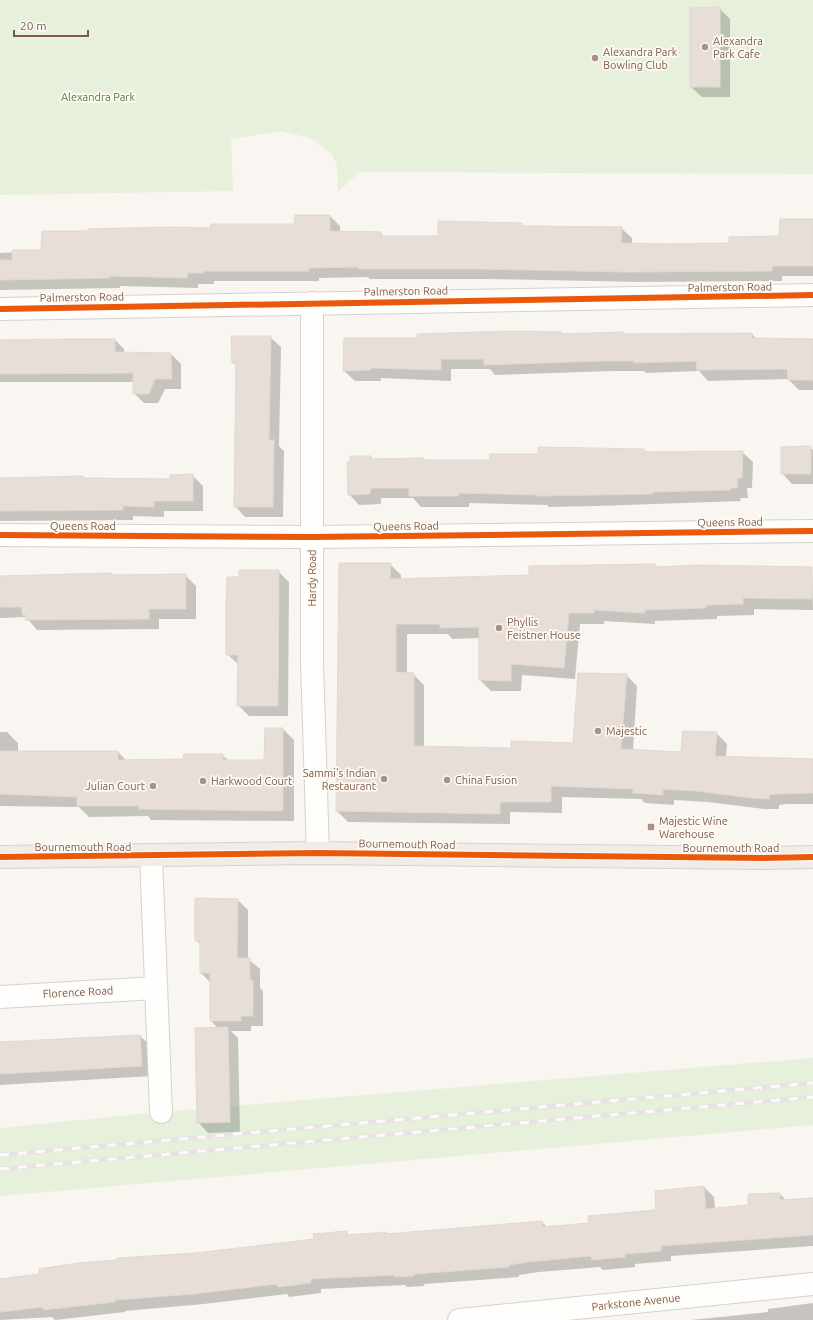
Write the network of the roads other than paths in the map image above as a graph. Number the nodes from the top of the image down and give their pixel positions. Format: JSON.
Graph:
{"nodes":[{"id":1,"x":813,"y":295,"type":"edge"},
{"id":2,"x":312,"y":303,"type":"junction"},
{"id":3,"x":0,"y":309,"type":"edge"},
{"id":4,"x":813,"y":531,"type":"edge"},
{"id":5,"x":0,"y":535,"type":"edge"},
{"id":6,"x":312,"y":537,"type":"junction"},
{"id":7,"x":318,"y":853,"type":"junction"},
{"id":8,"x":151,"y":856,"type":"junction"},
{"id":9,"x":0,"y":857,"type":"edge"},
{"id":10,"x":813,"y":857,"type":"edge"},
{"id":11,"x":155,"y":988,"type":"junction"},
{"id":12,"x":0,"y":997,"type":"edge"},
{"id":13,"x":161,"y":1112,"type":"dead end"},
{"id":14,"x":813,"y":1284,"type":"edge"},
{"id":15,"x":459,"y":1320,"type":"edge"}],
"edges":[{"from":1,"to":2,"type":"street","name":"Palmerston Road"},
{"from":2,"to":3,"type":"street","name":"Palmerston Road"},
{"from":2,"to":6,"type":"street","name":"Hardy Road"},
{"from":4,"to":6,"type":"street","name":"Queens Road"},
{"from":5,"to":6,"type":"street","name":"Queens Road"},
{"from":6,"to":7,"type":"street","name":"Hardy Road"},
{"from":7,"to":8,"type":"highway","name":"Bournemouth Road"},
{"from":7,"to":10,"type":"highway","name":"Bournemouth Road"},
{"from":8,"to":9,"type":"highway","name":"Bournemouth Road"},
{"from":8,"to":11,"type":"street"},
{"from":11,"to":12,"type":"street","name":"Florence Road"},
{"from":11,"to":13,"type":"street"},
{"from":14,"to":15,"type":"street","name":"Parkstone Avenue"}]}
